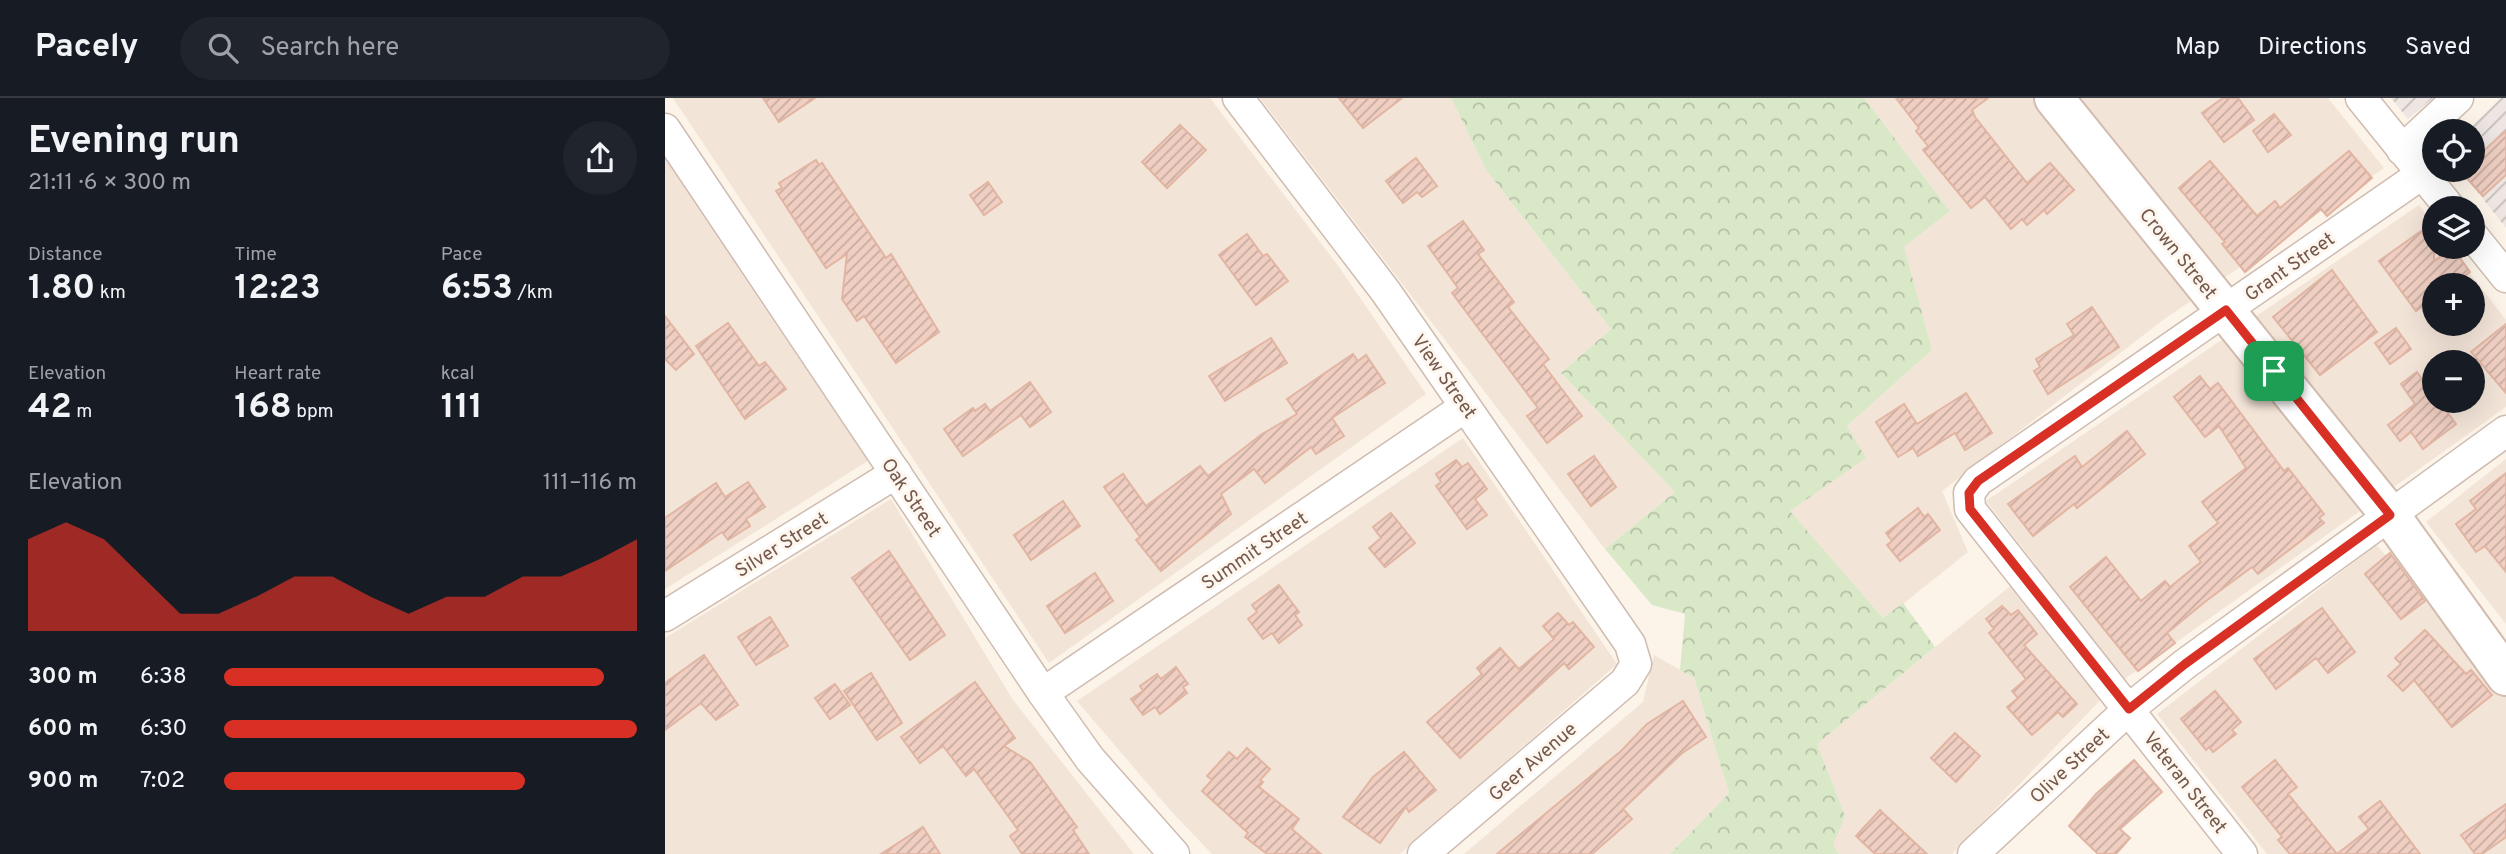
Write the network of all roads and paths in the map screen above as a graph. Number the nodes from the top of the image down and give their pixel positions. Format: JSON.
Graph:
{"nodes":[{"id":1,"x":1238,"y":98,"type":"edge"},
{"id":2,"x":2054,"y":98,"type":"edge"},
{"id":3,"x":2361,"y":98,"type":"edge"},
{"id":4,"x":2458,"y":98,"type":"edge"},
{"id":5,"x":665,"y":129,"type":"edge"},
{"id":6,"x":2402,"y":150,"type":"junction"},
{"id":7,"x":2422,"y":174,"type":"joint"},
{"id":8,"x":2429,"y":182,"type":"edge"},
{"id":9,"x":2440,"y":196,"type":"edge"},
{"id":10,"x":2485,"y":251,"type":"edge"},
{"id":11,"x":2506,"y":277,"type":"edge"},
{"id":12,"x":2226,"y":310,"type":"junction"},
{"id":13,"x":1465,"y":407,"type":"junction"},
{"id":14,"x":2506,"y":431,"type":"edge"},
{"id":15,"x":896,"y":473,"type":"junction"},
{"id":16,"x":2390,"y":515,"type":"junction"},
{"id":17,"x":665,"y":616,"type":"edge"},
{"id":18,"x":1636,"y":664,"type":"joint"},
{"id":19,"x":2506,"y":676,"type":"edge"},
{"id":20,"x":1043,"y":693,"type":"junction"},
{"id":21,"x":2129,"y":709,"type":"junction"},
{"id":22,"x":1174,"y":854,"type":"edge"},
{"id":23,"x":1423,"y":854,"type":"edge"},
{"id":24,"x":1973,"y":854,"type":"edge"},
{"id":25,"x":2242,"y":854,"type":"edge"}],
"edges":[{"from":1,"to":13,"type":"street","name":"View Street"},
{"from":2,"to":12,"type":"street","name":"Crown Street"},
{"from":3,"to":6,"type":"street"},
{"from":4,"to":6,"type":"street"},
{"from":5,"to":15,"type":"street","name":"Oak Street"},
{"from":6,"to":7,"type":"street"},
{"from":7,"to":12,"type":"street","name":"Grant Street"},
{"from":8,"to":9,"type":"street"},
{"from":10,"to":11,"type":"street"},
{"from":12,"to":16,"type":"street","name":"Crown Street"},
{"from":12,"to":21,"type":"street","name":"Grant Street"},
{"from":13,"to":18,"type":"street","name":"View Street"},
{"from":13,"to":20,"type":"street","name":"Summit Street"},
{"from":14,"to":16,"type":"street","name":"Olive Street"},
{"from":15,"to":17,"type":"street","name":"Silver Street"},
{"from":15,"to":20,"type":"street","name":"Oak Street"},
{"from":16,"to":19,"type":"street","name":"Crown Street"},
{"from":16,"to":21,"type":"street","name":"Olive Street"},
{"from":18,"to":23,"type":"street","name":"Geer Avenue"},
{"from":20,"to":22,"type":"street","name":"Oak Street"},
{"from":21,"to":24,"type":"street","name":"Olive Street"},
{"from":21,"to":25,"type":"street","name":"Veteran Street"}]}
